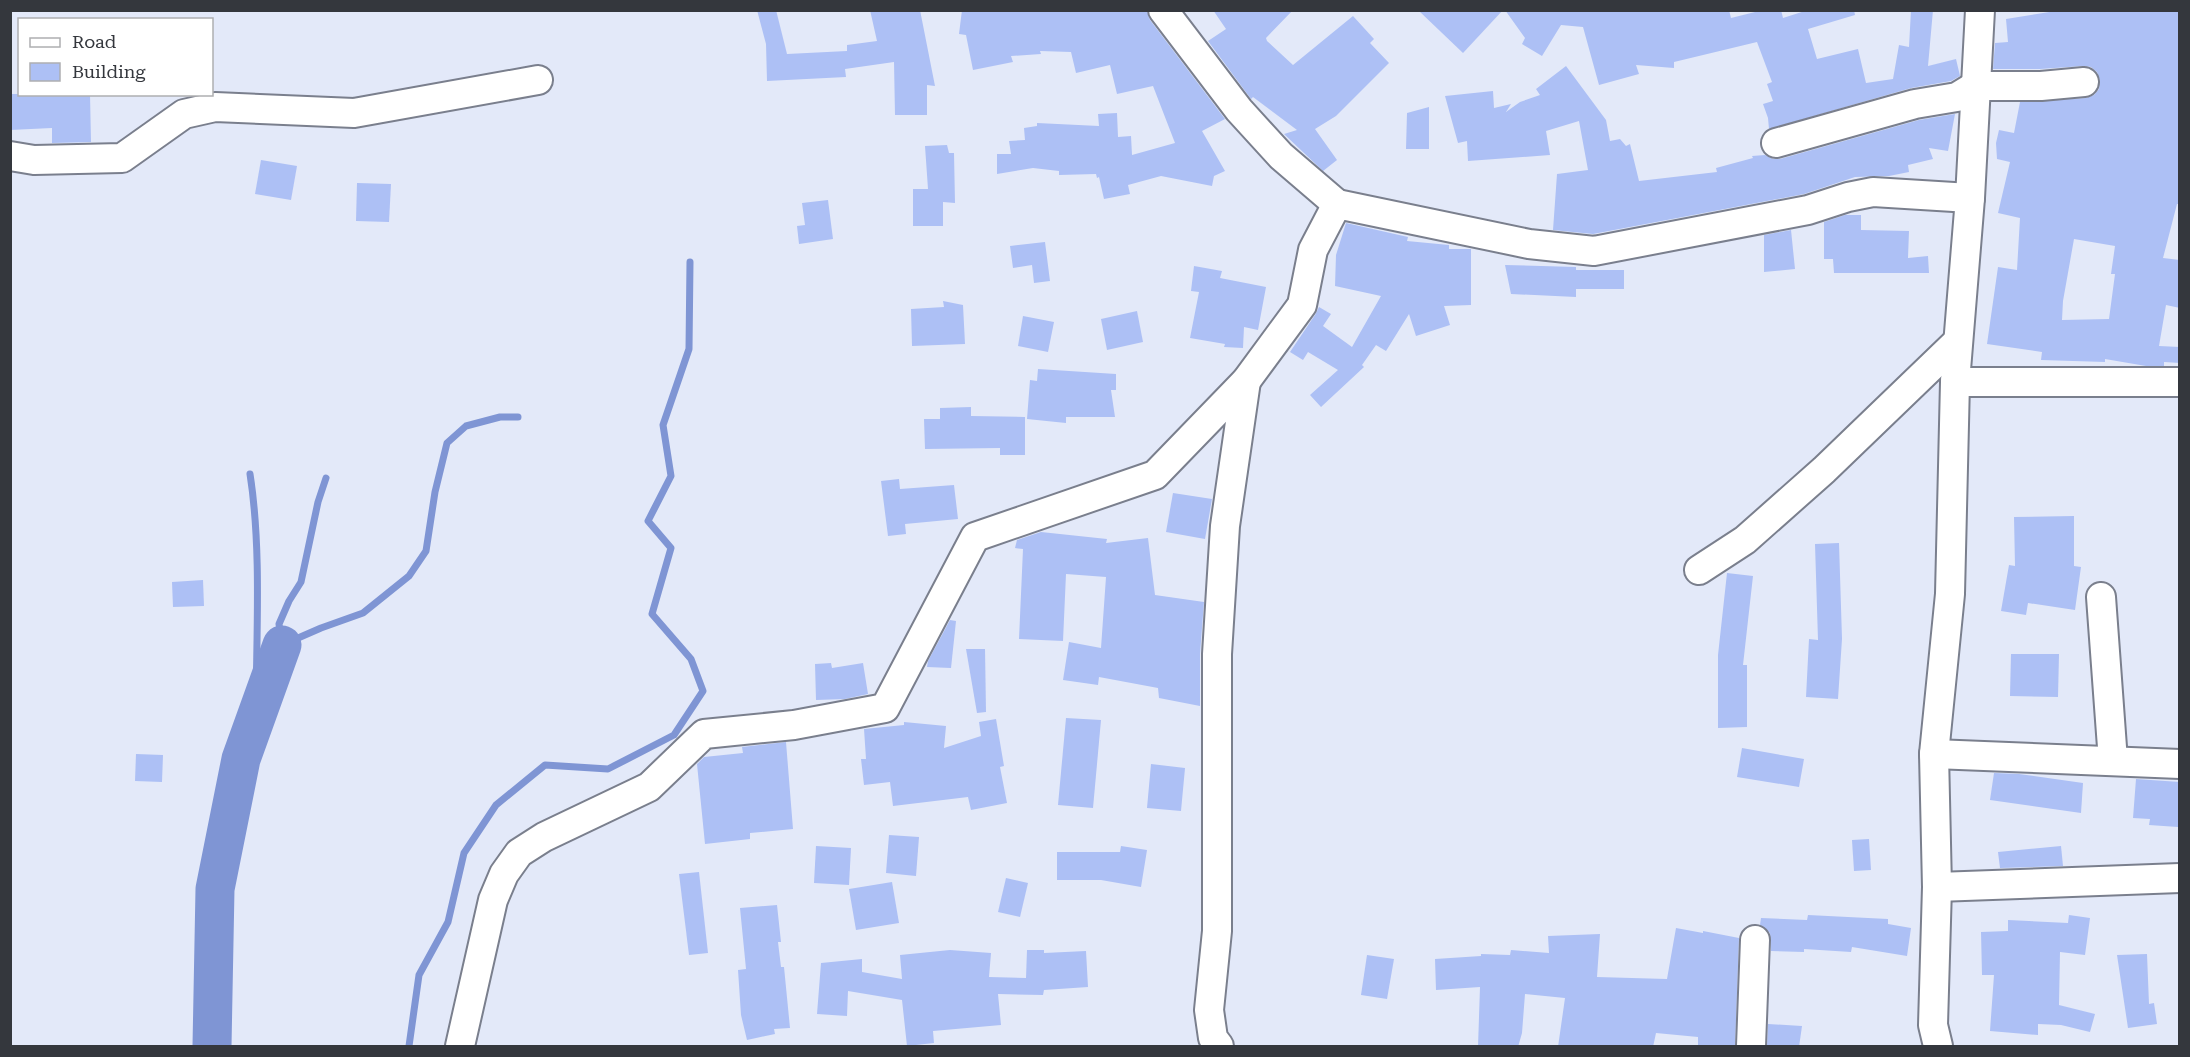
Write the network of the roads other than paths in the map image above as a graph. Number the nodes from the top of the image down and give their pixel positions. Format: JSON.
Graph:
{"nodes":[{"id":1,"x":1162,"y":10,"type":"edge"},
{"id":2,"x":1980,"y":10,"type":"edge"},
{"id":3,"x":538,"y":80,"type":"dead end"},
{"id":4,"x":2084,"y":81,"type":"dead end"},
{"id":5,"x":1975,"y":86,"type":"junction"},
{"id":6,"x":1776,"y":143,"type":"dead end"},
{"id":7,"x":10,"y":156,"type":"edge"},
{"id":8,"x":1970,"y":198,"type":"junction"},
{"id":9,"x":1337,"y":204,"type":"junction"},
{"id":10,"x":1958,"y":341,"type":"junction"},
{"id":11,"x":1246,"y":381,"type":"junction"},
{"id":12,"x":1955,"y":382,"type":"junction"},
{"id":13,"x":2180,"y":382,"type":"edge"},
{"id":14,"x":1699,"y":570,"type":"dead end"},
{"id":15,"x":2101,"y":597,"type":"dead end"},
{"id":16,"x":1934,"y":754,"type":"junction"},
{"id":17,"x":2113,"y":761,"type":"junction"},
{"id":18,"x":2180,"y":764,"type":"edge"},
{"id":19,"x":2180,"y":879,"type":"edge"},
{"id":20,"x":1936,"y":887,"type":"junction"},
{"id":21,"x":1755,"y":940,"type":"dead end"},
{"id":22,"x":1932,"y":1045,"type":"edge"},
{"id":23,"x":460,"y":1047,"type":"edge"},
{"id":24,"x":1219,"y":1047,"type":"edge"},
{"id":25,"x":1751,"y":1047,"type":"edge"}],
"edges":[{"from":1,"to":9,"type":"street"},
{"from":2,"to":5,"type":"street"},
{"from":3,"to":7,"type":"street"},
{"from":4,"to":5,"type":"street"},
{"from":5,"to":6,"type":"street"},
{"from":5,"to":8,"type":"street"},
{"from":8,"to":9,"type":"street"},
{"from":8,"to":10,"type":"street"},
{"from":9,"to":11,"type":"street"},
{"from":10,"to":12,"type":"street"},
{"from":10,"to":14,"type":"street"},
{"from":11,"to":23,"type":"street"},
{"from":11,"to":24,"type":"street"},
{"from":12,"to":13,"type":"street"},
{"from":12,"to":16,"type":"street"},
{"from":15,"to":17,"type":"street"},
{"from":16,"to":17,"type":"street"},
{"from":16,"to":20,"type":"street"},
{"from":17,"to":18,"type":"street"},
{"from":19,"to":20,"type":"street"},
{"from":20,"to":22,"type":"street"},
{"from":21,"to":25,"type":"street"}]}
